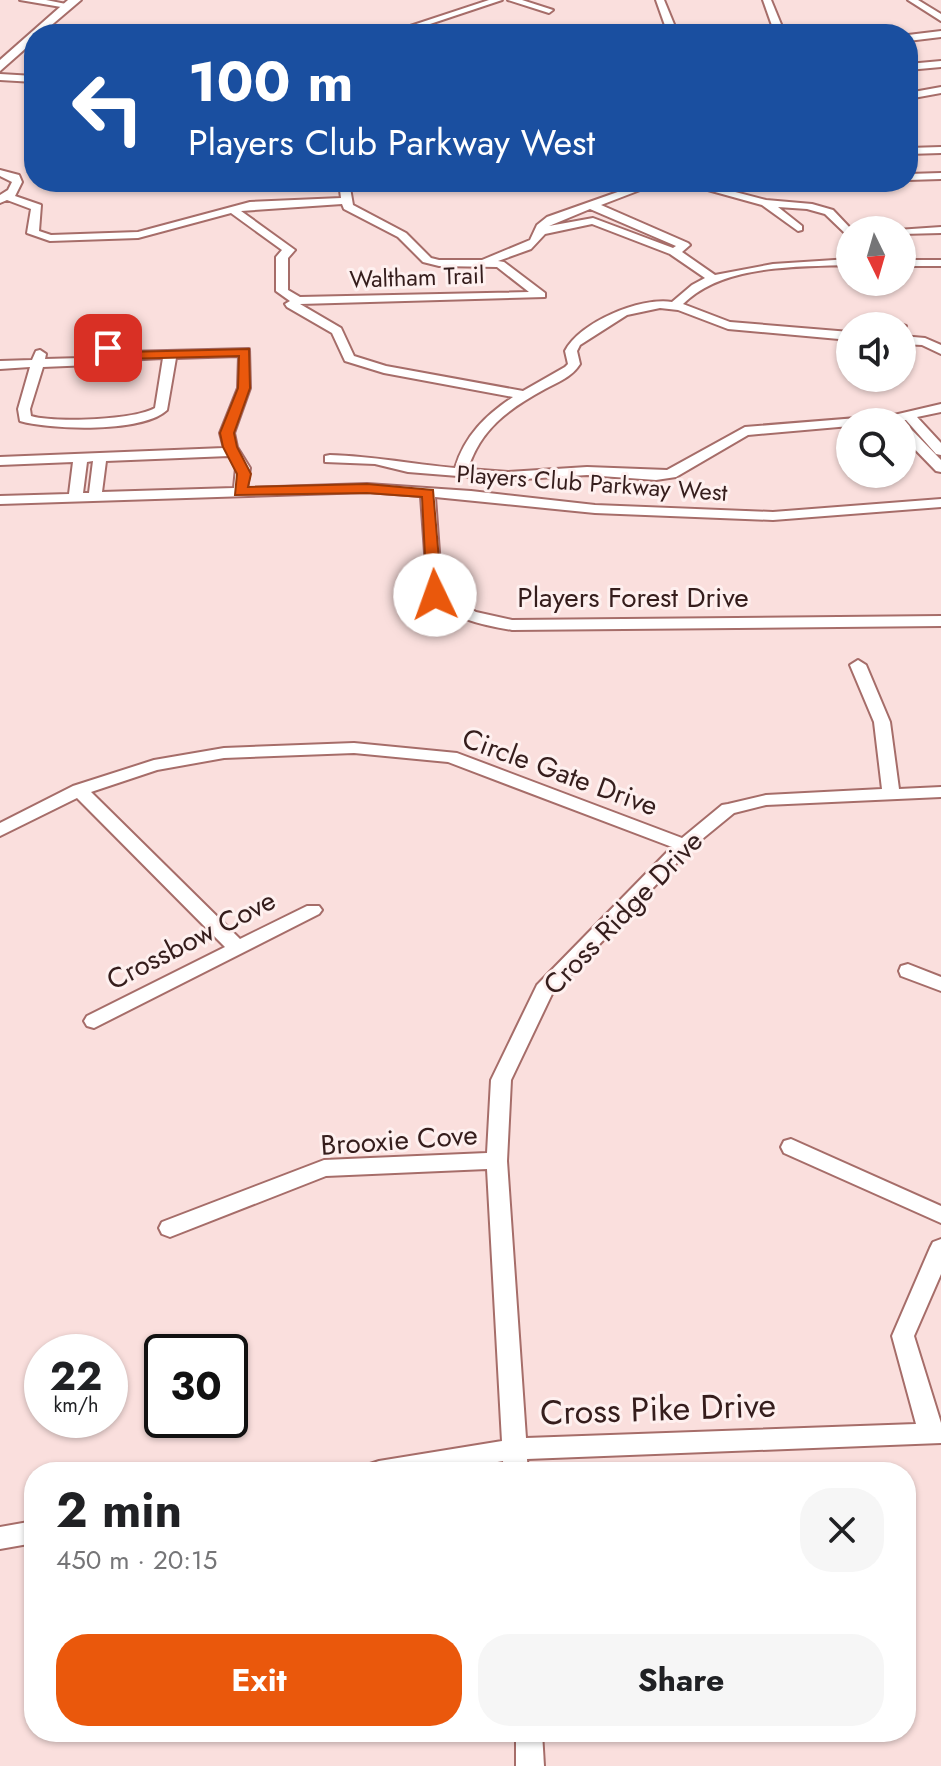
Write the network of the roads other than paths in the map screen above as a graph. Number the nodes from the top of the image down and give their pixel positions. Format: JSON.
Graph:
{"nodes":[{"id":1,"x":24,"y":0,"type":"edge"},
{"id":2,"x":498,"y":0,"type":"edge"},
{"id":3,"x":512,"y":0,"type":"edge"},
{"id":4,"x":660,"y":0,"type":"edge"},
{"id":5,"x":767,"y":0,"type":"edge"},
{"id":6,"x":912,"y":0,"type":"edge"},
{"id":7,"x":71,"y":2,"type":"edge"},
{"id":8,"x":549,"y":10,"type":"dead end"},
{"id":9,"x":941,"y":18,"type":"edge"},
{"id":10,"x":46,"y":24,"type":"edge"},
{"id":11,"x":422,"y":24,"type":"edge"},
{"id":12,"x":669,"y":24,"type":"edge"},
{"id":13,"x":776,"y":24,"type":"edge"},
{"id":14,"x":941,"y":34,"type":"edge"},
{"id":15,"x":918,"y":37,"type":"edge"},
{"id":16,"x":24,"y":43,"type":"edge"},
{"id":17,"x":16,"y":50,"type":"junction"},
{"id":18,"x":0,"y":56,"type":"edge"},
{"id":19,"x":941,"y":64,"type":"edge"},
{"id":20,"x":918,"y":65,"type":"edge"},
{"id":21,"x":0,"y":67,"type":"edge"},
{"id":22,"x":0,"y":77,"type":"edge"},
{"id":23,"x":24,"y":81,"type":"edge"},
{"id":24,"x":24,"y":83,"type":"edge"},
{"id":25,"x":0,"y":85,"type":"edge"},
{"id":26,"x":941,"y":90,"type":"edge"},
{"id":27,"x":918,"y":94,"type":"edge"},
{"id":28,"x":941,"y":150,"type":"edge"},
{"id":29,"x":918,"y":151,"type":"edge"},
{"id":30,"x":918,"y":171,"type":"edge"},
{"id":31,"x":0,"y":173,"type":"edge"},
{"id":32,"x":24,"y":174,"type":"edge"},
{"id":33,"x":941,"y":176,"type":"edge"},
{"id":34,"x":15,"y":177,"type":"junction"},
{"id":35,"x":346,"y":192,"type":"edge"},
{"id":36,"x":628,"y":192,"type":"edge"},
{"id":37,"x":723,"y":192,"type":"edge"},
{"id":38,"x":4,"y":198,"type":"edge"},
{"id":39,"x":347,"y":201,"type":"junction"},
{"id":40,"x":766,"y":203,"type":"junction"},
{"id":41,"x":591,"y":205,"type":"junction"},
{"id":42,"x":233,"y":210,"type":"junction"},
{"id":43,"x":836,"y":219,"type":"edge"},
{"id":44,"x":798,"y":228,"type":"dead end"},
{"id":45,"x":941,"y":230,"type":"edge"},
{"id":46,"x":541,"y":231,"type":"junction"},
{"id":47,"x":916,"y":231,"type":"edge"},
{"id":48,"x":674,"y":252,"type":"junction"},
{"id":49,"x":486,"y":263,"type":"junction"},
{"id":50,"x":836,"y":263,"type":"edge"},
{"id":51,"x":916,"y":263,"type":"edge"},
{"id":52,"x":941,"y":263,"type":"edge"},
{"id":53,"x":714,"y":279,"type":"junction"},
{"id":54,"x":293,"y":299,"type":"junction"},
{"id":55,"x":675,"y":306,"type":"junction"},
{"id":56,"x":836,"y":329,"type":"edge"},
{"id":57,"x":812,"y":333,"type":"junction"},
{"id":58,"x":836,"y":335,"type":"edge"},
{"id":59,"x":916,"y":335,"type":"edge"},
{"id":60,"x":916,"y":343,"type":"edge"},
{"id":61,"x":938,"y":348,"type":"edge"},
{"id":62,"x":170,"y":354,"type":"junction"},
{"id":63,"x":0,"y":355,"type":"edge"},
{"id":64,"x":38,"y":359,"type":"junction"},
{"id":65,"x":0,"y":365,"type":"edge"},
{"id":66,"x":526,"y":395,"type":"junction"},
{"id":67,"x":941,"y":408,"type":"edge"},
{"id":68,"x":916,"y":416,"type":"edge"},
{"id":69,"x":836,"y":423,"type":"edge"},
{"id":70,"x":916,"y":436,"type":"edge"},
{"id":71,"x":916,"y":445,"type":"edge"},
{"id":72,"x":90,"y":451,"type":"junction"},
{"id":73,"x":233,"y":452,"type":"junction"},
{"id":74,"x":938,"y":457,"type":"edge"},
{"id":75,"x":330,"y":459,"type":"dead end"},
{"id":76,"x":0,"y":461,"type":"edge"},
{"id":77,"x":460,"y":472,"type":"junction"},
{"id":78,"x":240,"y":492,"type":"junction"},
{"id":79,"x":428,"y":493,"type":"junction"},
{"id":80,"x":95,"y":497,"type":"junction"},
{"id":81,"x":75,"y":498,"type":"junction"},
{"id":82,"x":0,"y":500,"type":"edge"},
{"id":83,"x":941,"y":503,"type":"edge"},
{"id":84,"x":941,"y":621,"type":"edge"},
{"id":85,"x":858,"y":665,"type":"dead end"},
{"id":86,"x":79,"y":790,"type":"junction"},
{"id":87,"x":941,"y":792,"type":"edge"},
{"id":88,"x":891,"y":793,"type":"junction"},
{"id":89,"x":0,"y":830,"type":"edge"},
{"id":90,"x":684,"y":845,"type":"junction"},
{"id":91,"x":313,"y":910,"type":"dead end"},
{"id":92,"x":237,"y":947,"type":"junction"},
{"id":93,"x":908,"y":971,"type":"dead end"},
{"id":94,"x":941,"y":984,"type":"edge"},
{"id":95,"x":94,"y":1021,"type":"dead end"},
{"id":96,"x":791,"y":1147,"type":"dead end"},
{"id":97,"x":497,"y":1161,"type":"junction"},
{"id":98,"x":941,"y":1215,"type":"edge"},
{"id":99,"x":170,"y":1228,"type":"dead end"},
{"id":100,"x":941,"y":1248,"type":"edge"},
{"id":101,"x":936,"y":1433,"type":"edge"},
{"id":102,"x":515,"y":1460,"type":"edge"},
{"id":103,"x":492,"y":1462,"type":"edge"},
{"id":104,"x":24,"y":1534,"type":"edge"},
{"id":105,"x":0,"y":1538,"type":"edge"},
{"id":106,"x":529,"y":1742,"type":"edge"},
{"id":107,"x":530,"y":1766,"type":"edge"}],
"edges":[{"from":1,"to":7,"type":"street"},
{"from":2,"to":11,"type":"street"},
{"from":3,"to":8,"type":"street"},
{"from":4,"to":12,"type":"street"},
{"from":5,"to":13,"type":"street"},
{"from":6,"to":9,"type":"street"},
{"from":7,"to":10,"type":"main road"},
{"from":14,"to":15,"type":"street"},
{"from":16,"to":17,"type":"main road"},
{"from":17,"to":18,"type":"main road"},
{"from":17,"to":21,"type":"main road"},
{"from":19,"to":20,"type":"street"},
{"from":22,"to":23,"type":"street"},
{"from":24,"to":25,"type":"street"},
{"from":26,"to":27,"type":"street"},
{"from":28,"to":29,"type":"street"},
{"from":30,"to":33,"type":"street"},
{"from":31,"to":34,"type":"street"},
{"from":32,"to":34,"type":"street"},
{"from":34,"to":38,"type":"street"},
{"from":35,"to":39,"type":"street"},
{"from":36,"to":41,"type":"street"},
{"from":37,"to":40,"type":"street"},
{"from":38,"to":42,"type":"street"},
{"from":39,"to":42,"type":"street"},
{"from":39,"to":49,"type":"street"},
{"from":40,"to":43,"type":"street"},
{"from":40,"to":44,"type":"street"},
{"from":41,"to":46,"type":"street"},
{"from":41,"to":48,"type":"street"},
{"from":42,"to":54,"type":"street"},
{"from":45,"to":47,"type":"street"},
{"from":46,"to":48,"type":"street"},
{"from":46,"to":49,"type":"street"},
{"from":48,"to":53,"type":"street"},
{"from":49,"to":54,"type":"street","name":"Waltham Trail"},
{"from":50,"to":53,"type":"street"},
{"from":51,"to":52,"type":"street"},
{"from":53,"to":55,"type":"street"},
{"from":54,"to":66,"type":"street"},
{"from":55,"to":57,"type":"street"},
{"from":55,"to":66,"type":"street"},
{"from":56,"to":57,"type":"street"},
{"from":57,"to":58,"type":"street"},
{"from":59,"to":61,"type":"street"},
{"from":60,"to":61,"type":"street"},
{"from":62,"to":64,"type":"street"},
{"from":62,"to":72,"type":"street"},
{"from":62,"to":73,"type":"street"},
{"from":63,"to":64,"type":"street"},
{"from":64,"to":65,"type":"street"},
{"from":64,"to":72,"type":"street"},
{"from":66,"to":77,"type":"street"},
{"from":67,"to":68,"type":"street"},
{"from":69,"to":77,"type":"street"},
{"from":70,"to":74,"type":"street"},
{"from":71,"to":74,"type":"street"},
{"from":72,"to":73,"type":"street"},
{"from":72,"to":76,"type":"street"},
{"from":72,"to":80,"type":"street"},
{"from":72,"to":81,"type":"street"},
{"from":73,"to":78,"type":"street"},
{"from":75,"to":77,"type":"street"},
{"from":78,"to":79,"type":"street","name":"Players Club Parkway West"},
{"from":78,"to":80,"type":"street","name":"Players Club Parkway West"},
{"from":79,"to":83,"type":"street","name":"Players Club Parkway West"},
{"from":79,"to":84,"type":"street","name":"Players Forest Drive"},
{"from":80,"to":81,"type":"street","name":"Players Club Parkway West"},
{"from":81,"to":82,"type":"street","name":"Players Club Parkway West"},
{"from":85,"to":88,"type":"street"},
{"from":86,"to":89,"type":"street","name":"Circle Gate Drive"},
{"from":86,"to":90,"type":"street","name":"Circle Gate Drive"},
{"from":86,"to":92,"type":"street"},
{"from":87,"to":88,"type":"street","name":"Cross Ridge Drive"},
{"from":88,"to":90,"type":"street","name":"Cross Ridge Drive"},
{"from":90,"to":97,"type":"street","name":"Cross Ridge Drive"},
{"from":91,"to":92,"type":"street","name":"Crossbow Cove"},
{"from":92,"to":95,"type":"street","name":"Crossbow Cove"},
{"from":93,"to":94,"type":"street"},
{"from":96,"to":98,"type":"street"},
{"from":97,"to":99,"type":"street","name":"Brooxie Cove"},
{"from":97,"to":102,"type":"street","name":"Cross Ridge Drive"},
{"from":100,"to":101,"type":"street"},
{"from":101,"to":102,"type":"street","name":"Cross Pike Drive"},
{"from":102,"to":103,"type":"street","name":"Cross Pike Drive"},
{"from":104,"to":105,"type":"street"},
{"from":106,"to":107,"type":"street"}]}
